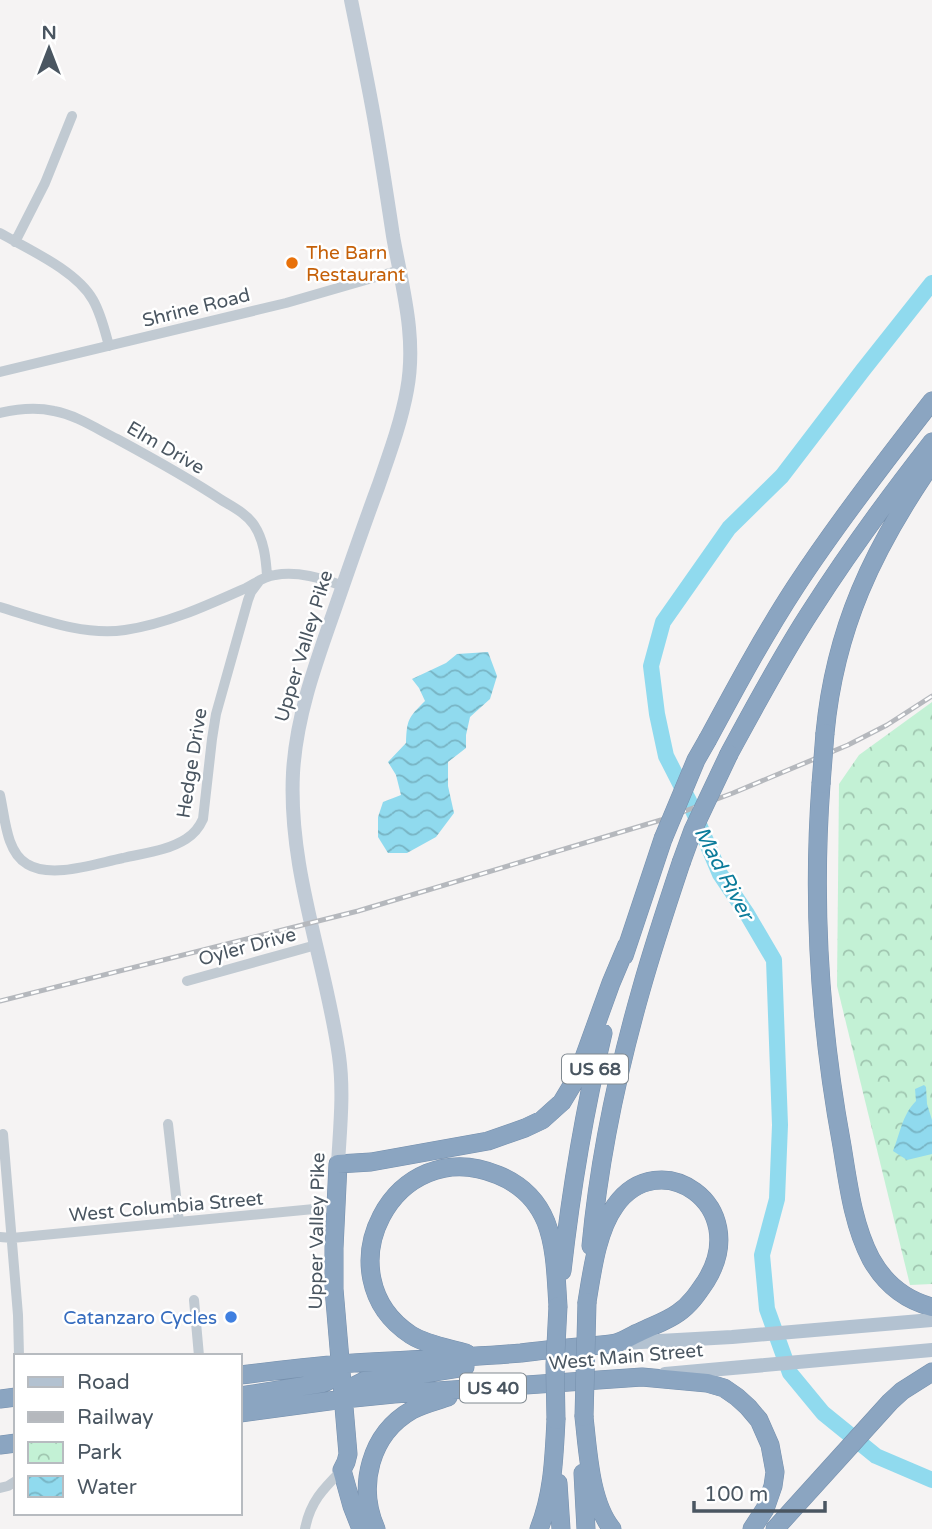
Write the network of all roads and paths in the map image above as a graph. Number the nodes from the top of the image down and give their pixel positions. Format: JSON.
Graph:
{"nodes":[{"id":1,"x":351,"y":0,"type":"edge"},
{"id":2,"x":72,"y":116,"type":"dead end"},
{"id":3,"x":0,"y":233,"type":"edge"},
{"id":4,"x":15,"y":242,"type":"junction"},
{"id":5,"x":400,"y":270,"type":"junction"},
{"id":6,"x":109,"y":346,"type":"junction"},
{"id":7,"x":0,"y":372,"type":"edge"},
{"id":8,"x":932,"y":401,"type":"edge"},
{"id":9,"x":0,"y":413,"type":"edge"},
{"id":10,"x":932,"y":442,"type":"edge"},
{"id":11,"x":932,"y":463,"type":"edge"},
{"id":12,"x":263,"y":578,"type":"junction"},
{"id":13,"x":343,"y":586,"type":"junction"},
{"id":14,"x":0,"y":607,"type":"edge"},
{"id":15,"x":0,"y":795,"type":"edge"},
{"id":16,"x":627,"y":945,"type":"junction"},
{"id":17,"x":316,"y":946,"type":"junction"},
{"id":18,"x":187,"y":981,"type":"dead end"},
{"id":19,"x":168,"y":1124,"type":"dead end"},
{"id":20,"x":4,"y":1134,"type":"dead end"},
{"id":21,"x":338,"y":1164,"type":"junction"},
{"id":22,"x":335,"y":1207,"type":"junction"},
{"id":23,"x":179,"y":1222,"type":"junction"},
{"id":24,"x":0,"y":1237,"type":"edge"},
{"id":25,"x":12,"y":1238,"type":"junction"},
{"id":26,"x":194,"y":1300,"type":"dead end"},
{"id":27,"x":587,"y":1302,"type":"junction"},
{"id":28,"x":558,"y":1306,"type":"junction"},
{"id":29,"x":932,"y":1307,"type":"edge"},
{"id":30,"x":932,"y":1320,"type":"edge"},
{"id":31,"x":616,"y":1343,"type":"junction"},
{"id":32,"x":932,"y":1350,"type":"edge"},
{"id":33,"x":533,"y":1352,"type":"junction"},
{"id":34,"x":19,"y":1354,"type":"edge"},
{"id":35,"x":199,"y":1354,"type":"edge"},
{"id":36,"x":480,"y":1357,"type":"junction"},
{"id":37,"x":341,"y":1364,"type":"junction"},
{"id":38,"x":932,"y":1372,"type":"edge"},
{"id":39,"x":242,"y":1375,"type":"edge"},
{"id":40,"x":642,"y":1377,"type":"junction"},
{"id":41,"x":475,"y":1389,"type":"junction"},
{"id":42,"x":242,"y":1396,"type":"edge"},
{"id":43,"x":344,"y":1399,"type":"junction"},
{"id":44,"x":242,"y":1413,"type":"edge"},
{"id":45,"x":584,"y":1417,"type":"junction"},
{"id":46,"x":556,"y":1420,"type":"junction"},
{"id":47,"x":342,"y":1470,"type":"junction"},
{"id":48,"x":305,"y":1529,"type":"edge"},
{"id":49,"x":361,"y":1529,"type":"edge"},
{"id":50,"x":376,"y":1529,"type":"edge"},
{"id":51,"x":539,"y":1529,"type":"edge"},
{"id":52,"x":561,"y":1529,"type":"edge"},
{"id":53,"x":586,"y":1529,"type":"edge"},
{"id":54,"x":612,"y":1529,"type":"edge"},
{"id":55,"x":752,"y":1529,"type":"edge"},
{"id":56,"x":775,"y":1529,"type":"edge"}],
"edges":[{"from":1,"to":5,"type":"street","name":"Upper Valley Pike"},
{"from":2,"to":4,"type":"street"},
{"from":3,"to":4,"type":"street"},
{"from":4,"to":6,"type":"street"},
{"from":5,"to":6,"type":"street","name":"Shrine Road"},
{"from":5,"to":13,"type":"street","name":"Upper Valley Pike"},
{"from":6,"to":7,"type":"street","name":"Shrine Road"},
{"from":8,"to":16,"type":"highway","number":"US 68","bridge":true},
{"from":9,"to":12,"type":"street","name":"Elm Drive"},
{"from":10,"to":27,"type":"highway","number":"US 68","bridge":true},
{"from":11,"to":29,"type":"highway","bridge":true},
{"from":12,"to":13,"type":"street"},
{"from":12,"to":14,"type":"street"},
{"from":12,"to":15,"type":"street","name":"Hedge Drive"},
{"from":13,"to":17,"type":"street","name":"Upper Valley Pike"},
{"from":16,"to":21,"type":"highway"},
{"from":16,"to":28,"type":"highway","number":"US 68"},
{"from":17,"to":18,"type":"street","name":"Oyler Drive"},
{"from":17,"to":21,"type":"street","name":"Upper Valley Pike"},
{"from":19,"to":23,"type":"street"},
{"from":20,"to":25,"type":"street"},
{"from":21,"to":22,"type":"highway","name":"Upper Valley Pike"},
{"from":22,"to":23,"type":"street","name":"West Columbia Street"},
{"from":22,"to":37,"type":"highway","name":"Upper Valley Pike"},
{"from":23,"to":25,"type":"street","name":"West Columbia Street"},
{"from":24,"to":25,"type":"street","name":"West Columbia Street"},
{"from":25,"to":34,"type":"street"},
{"from":26,"to":35,"type":"street"},
{"from":27,"to":31,"type":"highway"},
{"from":27,"to":45,"type":"highway","number":"US 68","bridge":true},
{"from":28,"to":36,"type":"highway"},
{"from":28,"to":46,"type":"highway","number":"US 68","bridge":true},
{"from":30,"to":31,"type":"main road","name":"West Main Street","number":"US 40"},
{"from":31,"to":33,"type":"highway","name":"West Main Street","number":"US 40"},
{"from":32,"to":40,"type":"main road","name":"West Main Street","number":"US 40"},
{"from":33,"to":36,"type":"highway","name":"West Main Street","number":"US 40"},
{"from":33,"to":43,"type":"highway"},
{"from":36,"to":37,"type":"highway","name":"West Main Street","number":"US 40"},
{"from":37,"to":39,"type":"highway","name":"West Main Street","number":"US 40"},
{"from":37,"to":42,"type":"highway"},
{"from":37,"to":43,"type":"highway","name":"Upper Valley Pike"},
{"from":38,"to":56,"type":"highway"},
{"from":40,"to":41,"type":"highway","name":"West Main Street","number":"US 40"},
{"from":40,"to":55,"type":"highway"},
{"from":41,"to":43,"type":"highway","name":"West Main Street","number":"US 40"},
{"from":41,"to":50,"type":"highway"},
{"from":43,"to":44,"type":"highway","name":"West Main Street","number":"US 40"},
{"from":43,"to":47,"type":"highway","name":"Upper Valley Pike"},
{"from":45,"to":53,"type":"highway","number":"US 68"},
{"from":45,"to":54,"type":"highway"},
{"from":46,"to":51,"type":"highway"},
{"from":46,"to":52,"type":"highway","number":"US 68"},
{"from":47,"to":48,"type":"street"},
{"from":47,"to":49,"type":"highway"}]}
